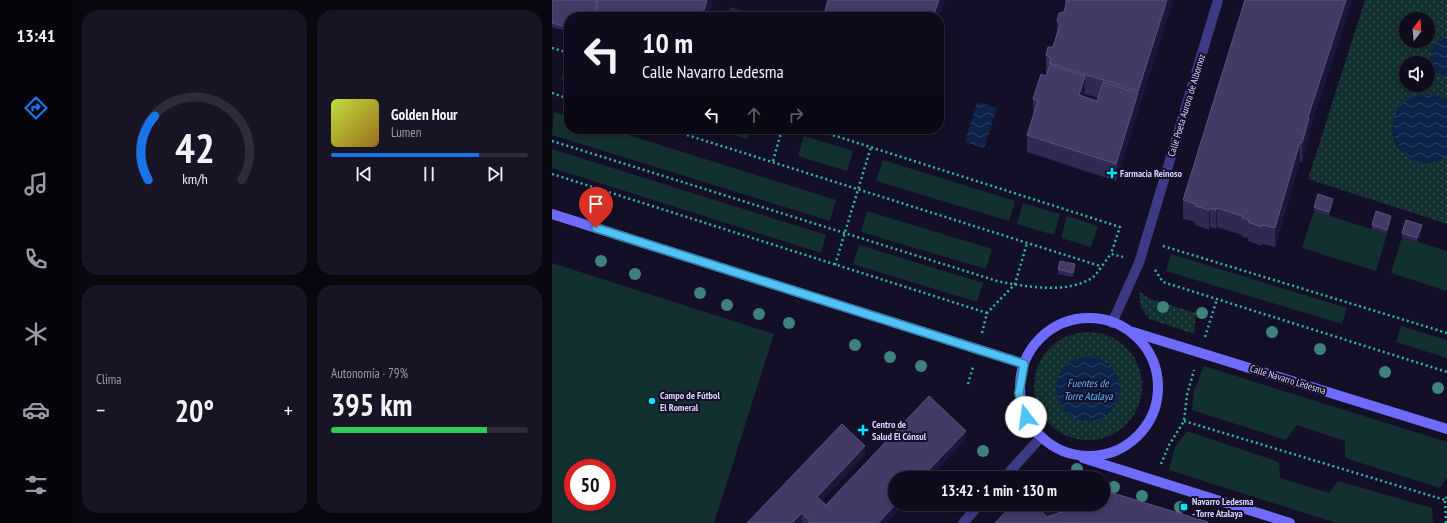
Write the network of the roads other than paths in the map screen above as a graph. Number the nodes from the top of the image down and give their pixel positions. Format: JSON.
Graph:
{"nodes":[{"id":1,"x":1218,"y":0,"type":"edge"},
{"id":2,"x":552,"y":214,"type":"edge"},
{"id":3,"x":1112,"y":323,"type":"junction"},
{"id":4,"x":1129,"y":331,"type":"junction"},
{"id":5,"x":1024,"y":364,"type":"junction"},
{"id":6,"x":1447,"y":429,"type":"edge"},
{"id":7,"x":1041,"y":437,"type":"junction"},
{"id":8,"x":1062,"y":452,"type":"junction"},
{"id":9,"x":1010,"y":471,"type":"edge"},
{"id":10,"x":974,"y":511,"type":"edge"},
{"id":11,"x":1286,"y":522,"type":"edge"},
{"id":12,"x":963,"y":523,"type":"edge"}],
"edges":[{"from":1,"to":3,"type":"street","name":"Calle Poeta Aurora de Albornoz"},
{"from":2,"to":5,"type":"main road"},
{"from":3,"to":4,"type":"main road"},
{"from":3,"to":5,"type":"main road"},
{"from":4,"to":6,"type":"main road","name":"Calle Navarro Ledesma"},
{"from":4,"to":8,"type":"main road"},
{"from":5,"to":7,"type":"main road"},
{"from":7,"to":8,"type":"main road"},
{"from":7,"to":9,"type":"street"},
{"from":8,"to":11,"type":"main road"},
{"from":10,"to":12,"type":"street"}]}
